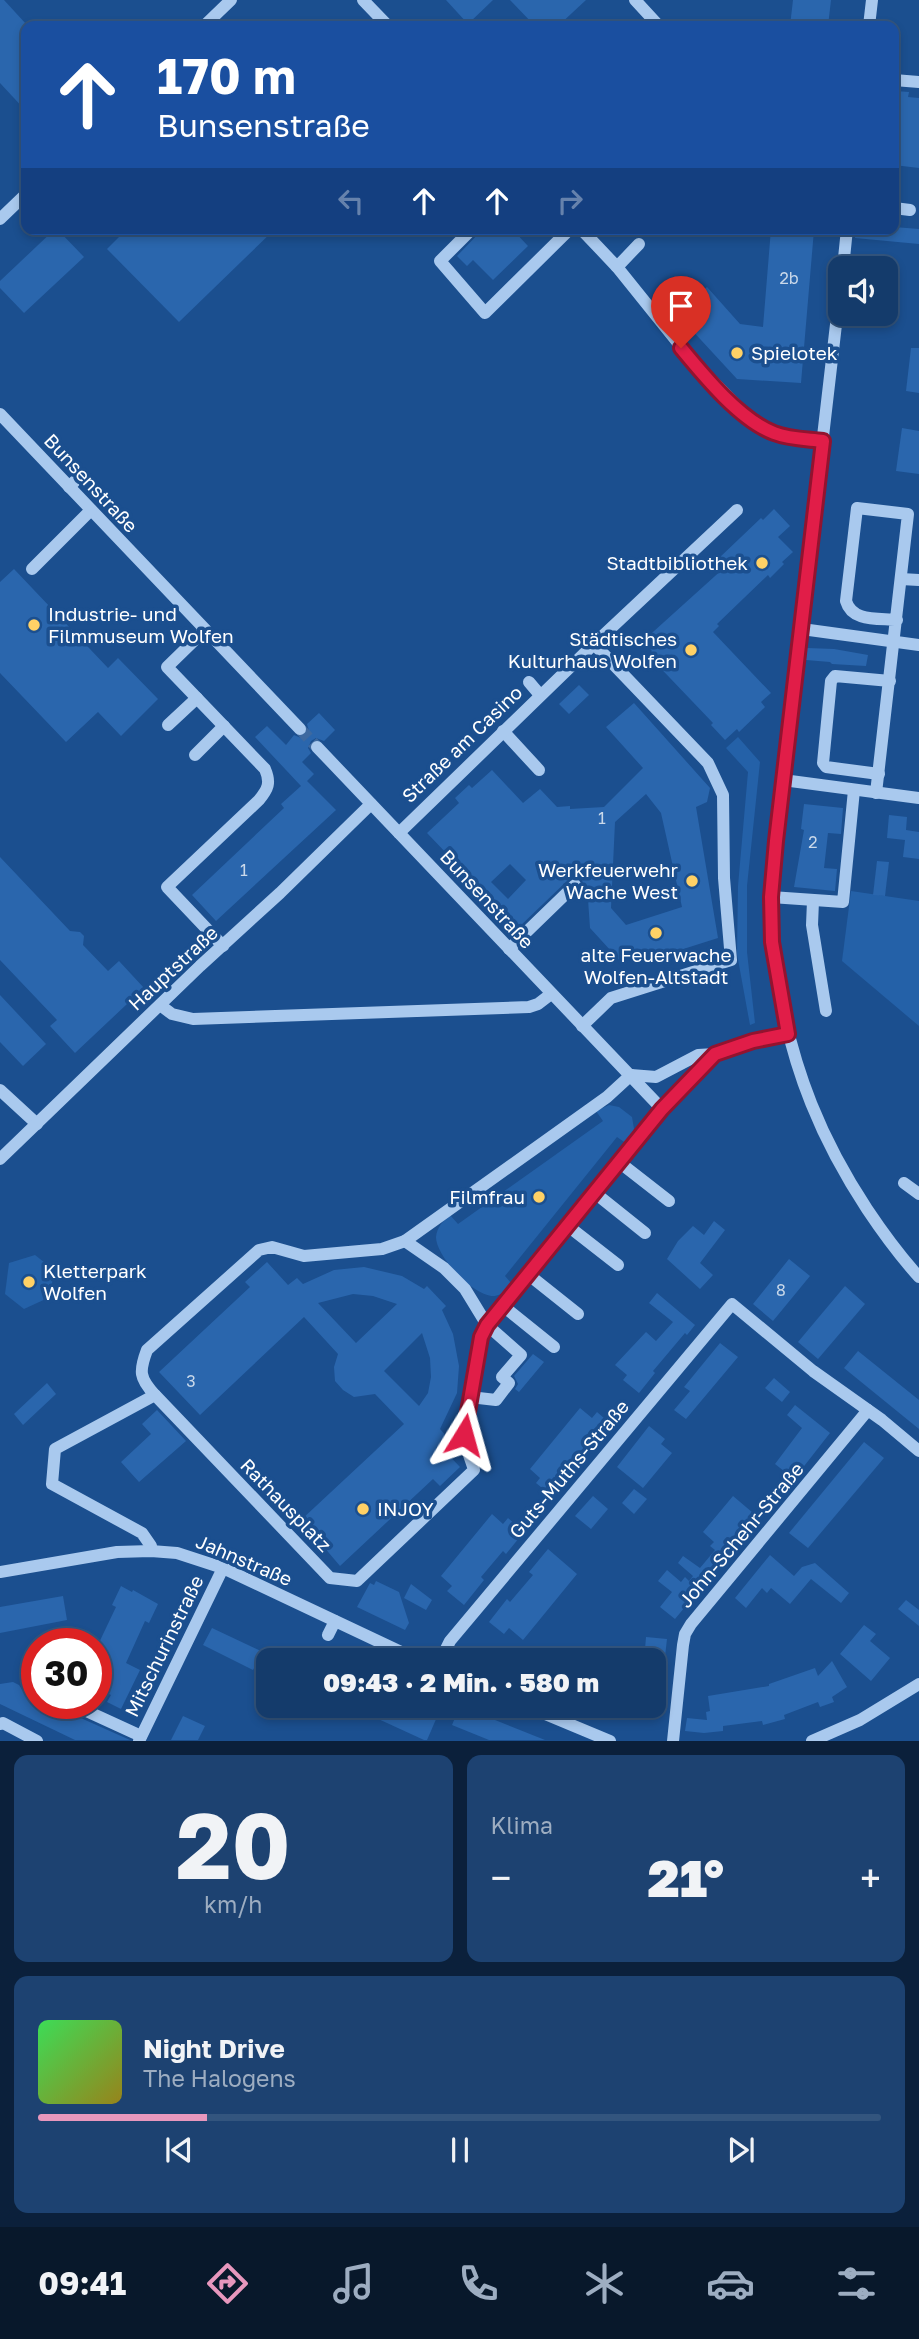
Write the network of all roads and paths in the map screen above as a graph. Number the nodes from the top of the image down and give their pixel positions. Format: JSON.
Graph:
{"nodes":[{"id":1,"x":231,"y":0,"type":"edge"},
{"id":2,"x":363,"y":0,"type":"edge"},
{"id":3,"x":635,"y":0,"type":"edge"},
{"id":4,"x":872,"y":0,"type":"edge"},
{"id":5,"x":209,"y":21,"type":"edge"},
{"id":6,"x":383,"y":21,"type":"edge"},
{"id":7,"x":654,"y":21,"type":"edge"},
{"id":8,"x":870,"y":21,"type":"edge"},
{"id":9,"x":899,"y":80,"type":"edge"},
{"id":10,"x":919,"y":82,"type":"edge"},
{"id":11,"x":21,"y":199,"type":"edge"},
{"id":12,"x":899,"y":209,"type":"edge"},
{"id":13,"x":910,"y":210,"type":"dead end"},
{"id":14,"x":0,"y":219,"type":"edge"},
{"id":15,"x":466,"y":235,"type":"edge"},
{"id":16,"x":564,"y":235,"type":"edge"},
{"id":17,"x":587,"y":235,"type":"edge"},
{"id":18,"x":846,"y":235,"type":"edge"},
{"id":19,"x":639,"y":244,"type":"dead end"},
{"id":20,"x":844,"y":256,"type":"edge"},
{"id":21,"x":617,"y":267,"type":"junction"},
{"id":22,"x":836,"y":326,"type":"edge"},
{"id":23,"x":0,"y":414,"type":"edge"},
{"id":24,"x":823,"y":441,"type":"junction"},
{"id":25,"x":81,"y":475,"type":"dead end"},
{"id":26,"x":69,"y":487,"type":"junction"},
{"id":27,"x":91,"y":510,"type":"junction"},
{"id":28,"x":737,"y":510,"type":"dead end"},
{"id":29,"x":913,"y":514,"type":"edge"},
{"id":30,"x":32,"y":569,"type":"dead end"},
{"id":31,"x":901,"y":579,"type":"junction"},
{"id":32,"x":919,"y":580,"type":"edge"},
{"id":33,"x":897,"y":620,"type":"junction"},
{"id":34,"x":802,"y":629,"type":"junction"},
{"id":35,"x":205,"y":630,"type":"junction"},
{"id":36,"x":895,"y":642,"type":"junction"},
{"id":37,"x":594,"y":644,"type":"junction"},
{"id":38,"x":919,"y":645,"type":"edge"},
{"id":39,"x":890,"y":681,"type":"junction"},
{"id":40,"x":529,"y":682,"type":"dead end"},
{"id":41,"x":540,"y":695,"type":"junction"},
{"id":42,"x":197,"y":698,"type":"junction"},
{"id":43,"x":168,"y":725,"type":"dead end"},
{"id":44,"x":224,"y":726,"type":"junction"},
{"id":45,"x":300,"y":729,"type":"tunnel mouth"},
{"id":46,"x":503,"y":731,"type":"junction"},
{"id":47,"x":317,"y":747,"type":"tunnel mouth"},
{"id":48,"x":195,"y":755,"type":"dead end"},
{"id":49,"x":539,"y":770,"type":"dead end"},
{"id":50,"x":878,"y":774,"type":"junction"},
{"id":51,"x":783,"y":780,"type":"junction"},
{"id":52,"x":854,"y":790,"type":"junction"},
{"id":53,"x":876,"y":793,"type":"junction"},
{"id":54,"x":919,"y":798,"type":"edge"},
{"id":55,"x":371,"y":804,"type":"junction"},
{"id":56,"x":399,"y":833,"type":"junction"},
{"id":57,"x":575,"y":885,"type":"dead end"},
{"id":58,"x":771,"y":897,"type":"junction"},
{"id":59,"x":814,"y":901,"type":"junction"},
{"id":60,"x":223,"y":946,"type":"junction"},
{"id":61,"x":509,"y":949,"type":"junction"},
{"id":62,"x":551,"y":994,"type":"junction"},
{"id":63,"x":160,"y":1005,"type":"junction"},
{"id":64,"x":826,"y":1011,"type":"dead end"},
{"id":65,"x":582,"y":1026,"type":"junction"},
{"id":66,"x":788,"y":1034,"type":"junction"},
{"id":67,"x":715,"y":1054,"type":"junction"},
{"id":68,"x":631,"y":1075,"type":"junction"},
{"id":69,"x":0,"y":1090,"type":"edge"},
{"id":70,"x":662,"y":1109,"type":"junction"},
{"id":71,"x":37,"y":1124,"type":"junction"},
{"id":72,"x":0,"y":1159,"type":"edge"},
{"id":73,"x":619,"y":1162,"type":"junction"},
{"id":74,"x":904,"y":1183,"type":"dead end"},
{"id":75,"x":595,"y":1193,"type":"junction"},
{"id":76,"x":919,"y":1194,"type":"edge"},
{"id":77,"x":669,"y":1201,"type":"dead end"},
{"id":78,"x":568,"y":1226,"type":"junction"},
{"id":79,"x":645,"y":1233,"type":"dead end"},
{"id":80,"x":405,"y":1241,"type":"junction"},
{"id":81,"x":618,"y":1265,"type":"dead end"},
{"id":82,"x":529,"y":1275,"type":"junction"},
{"id":83,"x":919,"y":1277,"type":"edge"},
{"id":84,"x":503,"y":1306,"type":"junction"},
{"id":85,"x":578,"y":1314,"type":"dead end"},
{"id":86,"x":487,"y":1325,"type":"junction"},
{"id":87,"x":554,"y":1347,"type":"dead end"},
{"id":88,"x":155,"y":1395,"type":"junction"},
{"id":89,"x":470,"y":1397,"type":"junction"},
{"id":90,"x":868,"y":1410,"type":"junction"},
{"id":91,"x":919,"y":1451,"type":"edge"},
{"id":92,"x":151,"y":1551,"type":"junction"},
{"id":93,"x":223,"y":1568,"type":"junction"},
{"id":94,"x":0,"y":1572,"type":"edge"},
{"id":95,"x":335,"y":1621,"type":"junction"},
{"id":96,"x":328,"y":1635,"type":"dead end"},
{"id":97,"x":392,"y":1648,"type":"edge"},
{"id":98,"x":446,"y":1648,"type":"edge"},
{"id":99,"x":919,"y":1684,"type":"edge"},
{"id":100,"x":555,"y":1718,"type":"edge"},
{"id":101,"x":101,"y":1719,"type":"edge"},
{"id":102,"x":0,"y":1724,"type":"edge"},
{"id":103,"x":140,"y":1738,"type":"edge"},
{"id":104,"x":37,"y":1741,"type":"edge"},
{"id":105,"x":610,"y":1741,"type":"edge"},
{"id":106,"x":673,"y":1741,"type":"edge"},
{"id":107,"x":812,"y":1741,"type":"edge"}],
"edges":[{"from":1,"to":5,"type":"street"},
{"from":2,"to":6,"type":"street"},
{"from":3,"to":7,"type":"street"},
{"from":4,"to":8,"type":"street"},
{"from":9,"to":10,"type":"street"},
{"from":11,"to":14,"type":"street"},
{"from":12,"to":13,"type":"street"},
{"from":15,"to":16,"type":"street"},
{"from":17,"to":21,"type":"street"},
{"from":18,"to":20,"type":"street"},
{"from":19,"to":21,"type":"street"},
{"from":21,"to":24,"type":"street"},
{"from":22,"to":24,"type":"street"},
{"from":23,"to":26,"type":"street","name":"Bunsenstraße"},
{"from":24,"to":34,"type":"street"},
{"from":25,"to":26,"type":"street"},
{"from":26,"to":27,"type":"street","name":"Bunsenstraße"},
{"from":27,"to":30,"type":"street"},
{"from":27,"to":35,"type":"street","name":"Bunsenstraße"},
{"from":28,"to":37,"type":"street","name":"Straße am Casino"},
{"from":29,"to":31,"type":"street"},
{"from":29,"to":33,"type":"street"},
{"from":31,"to":32,"type":"street"},
{"from":31,"to":33,"type":"street"},
{"from":33,"to":36,"type":"street"},
{"from":34,"to":36,"type":"street"},
{"from":34,"to":51,"type":"street"},
{"from":35,"to":42,"type":"street"},
{"from":35,"to":45,"type":"street","name":"Bunsenstraße"},
{"from":36,"to":38,"type":"street"},
{"from":36,"to":39,"type":"street"},
{"from":37,"to":41,"type":"street","name":"Straße am Casino"},
{"from":37,"to":65,"type":"street"},
{"from":39,"to":50,"type":"street"},
{"from":39,"to":50,"type":"street"},
{"from":40,"to":41,"type":"street"},
{"from":41,"to":46,"type":"street","name":"Straße am Casino"},
{"from":42,"to":43,"type":"street"},
{"from":42,"to":44,"type":"street"},
{"from":44,"to":48,"type":"street"},
{"from":44,"to":60,"type":"street"},
{"from":46,"to":49,"type":"street"},
{"from":46,"to":56,"type":"street","name":"Straße am Casino"},
{"from":47,"to":55,"type":"street","name":"Bunsenstraße"},
{"from":50,"to":53,"type":"street"},
{"from":51,"to":52,"type":"street"},
{"from":51,"to":58,"type":"street"},
{"from":52,"to":53,"type":"street"},
{"from":52,"to":59,"type":"street"},
{"from":53,"to":54,"type":"street"},
{"from":55,"to":56,"type":"street","name":"Bunsenstraße"},
{"from":55,"to":60,"type":"street","name":"Hauptstraße"},
{"from":56,"to":61,"type":"street","name":"Bunsenstraße"},
{"from":57,"to":61,"type":"street"},
{"from":58,"to":59,"type":"street"},
{"from":58,"to":66,"type":"street"},
{"from":59,"to":64,"type":"street"},
{"from":60,"to":63,"type":"street","name":"Hauptstraße"},
{"from":61,"to":62,"type":"street","name":"Bunsenstraße"},
{"from":62,"to":63,"type":"street"},
{"from":62,"to":65,"type":"street","name":"Bunsenstraße"},
{"from":63,"to":71,"type":"street","name":"Hauptstraße"},
{"from":65,"to":68,"type":"street","name":"Bunsenstraße"},
{"from":66,"to":67,"type":"street"},
{"from":66,"to":83,"type":"street"},
{"from":67,"to":68,"type":"street"},
{"from":67,"to":70,"type":"street"},
{"from":68,"to":70,"type":"street","name":"Bunsenstraße"},
{"from":68,"to":80,"type":"street"},
{"from":69,"to":71,"type":"street"},
{"from":70,"to":73,"type":"street","name":"Rathausplatz"},
{"from":71,"to":72,"type":"street","name":"Hauptstraße"},
{"from":73,"to":75,"type":"street","name":"Rathausplatz"},
{"from":73,"to":77,"type":"street"},
{"from":74,"to":76,"type":"street"},
{"from":75,"to":78,"type":"street","name":"Rathausplatz"},
{"from":75,"to":79,"type":"street"},
{"from":78,"to":81,"type":"street"},
{"from":78,"to":82,"type":"street","name":"Rathausplatz"},
{"from":80,"to":86,"type":"street"},
{"from":80,"to":88,"type":"street"},
{"from":82,"to":84,"type":"street","name":"Rathausplatz"},
{"from":82,"to":85,"type":"street"},
{"from":84,"to":86,"type":"street","name":"Rathausplatz"},
{"from":84,"to":87,"type":"street"},
{"from":86,"to":89,"type":"street","name":"Rathausplatz"},
{"from":86,"to":89,"type":"street"},
{"from":88,"to":89,"type":"street","name":"Rathausplatz"},
{"from":88,"to":92,"type":"street"},
{"from":90,"to":91,"type":"street"},
{"from":90,"to":98,"type":"street","name":"Guts-Muths-Straße"},
{"from":90,"to":106,"type":"street","name":"John-Schehr-Straße"},
{"from":92,"to":93,"type":"street","name":"Jahnstraße"},
{"from":92,"to":94,"type":"street","name":"Jahnstraße"},
{"from":93,"to":95,"type":"street","name":"Jahnstraße"},
{"from":93,"to":103,"type":"street","name":"Mitschurinstraße"},
{"from":95,"to":96,"type":"street"},
{"from":95,"to":97,"type":"street","name":"Jahnstraße"},
{"from":99,"to":107,"type":"street"},
{"from":100,"to":105,"type":"street"},
{"from":101,"to":103,"type":"street"},
{"from":102,"to":104,"type":"street"}]}
